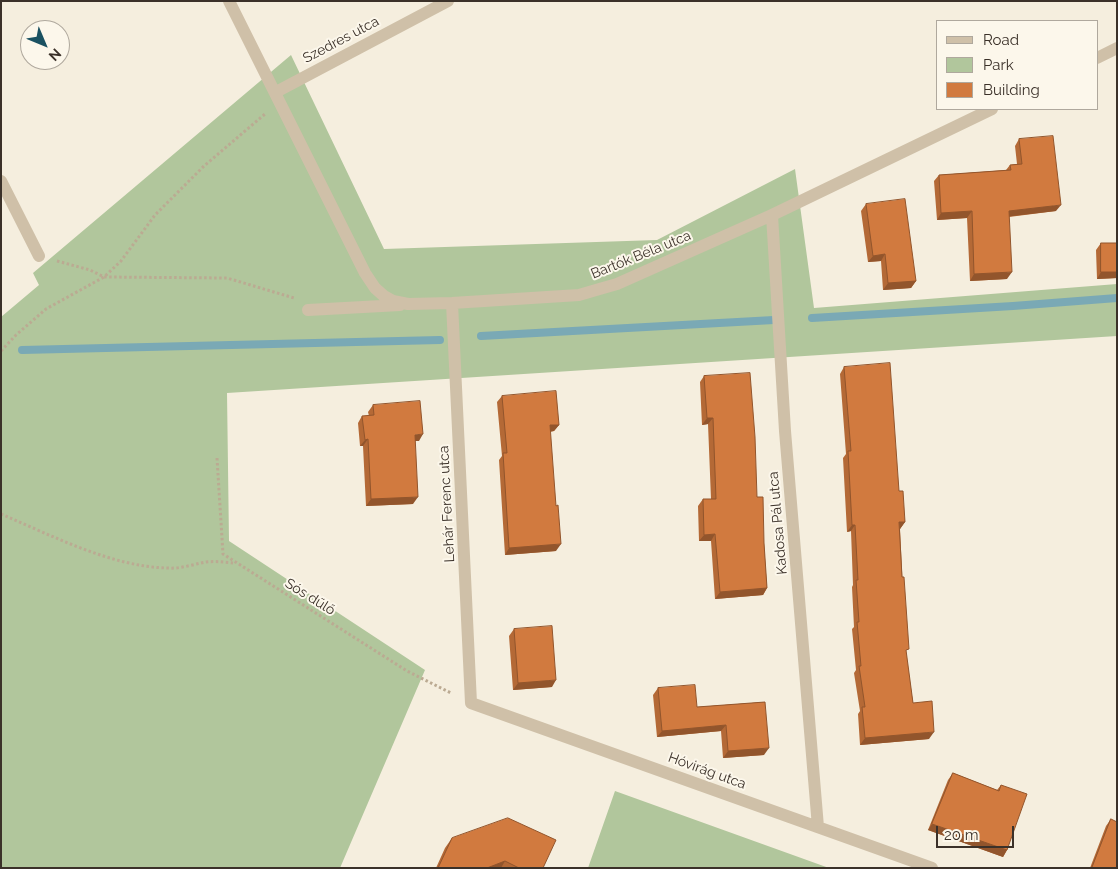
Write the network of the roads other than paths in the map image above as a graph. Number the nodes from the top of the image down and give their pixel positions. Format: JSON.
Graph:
{"nodes":[{"id":1,"x":229,"y":1,"type":"edge"},
{"id":2,"x":448,"y":1,"type":"edge"},
{"id":3,"x":1117,"y":48,"type":"edge"},
{"id":4,"x":1098,"y":58,"type":"edge"},
{"id":5,"x":278,"y":97,"type":"junction"},
{"id":6,"x":990,"y":110,"type":"edge"},
{"id":7,"x":1,"y":181,"type":"edge"},
{"id":8,"x":772,"y":215,"type":"junction"},
{"id":9,"x":39,"y":256,"type":"road end"},
{"id":10,"x":452,"y":303,"type":"junction"},
{"id":11,"x":408,"y":304,"type":"junction"},
{"id":12,"x":308,"y":310,"type":"dead end"},
{"id":13,"x":471,"y":703,"type":"joint"},
{"id":14,"x":818,"y":827,"type":"junction"},
{"id":15,"x":932,"y":868,"type":"edge"}],
"edges":[{"from":1,"to":5,"type":"street","name":"Bartók Béla utca"},
{"from":2,"to":5,"type":"street","name":"Szedres utca"},
{"from":3,"to":4,"type":"street"},
{"from":5,"to":11,"type":"street","name":"Bartók Béla utca"},
{"from":6,"to":8,"type":"street","name":"Bartók Béla utca"},
{"from":7,"to":9,"type":"street"},
{"from":8,"to":10,"type":"street","name":"Bartók Béla utca"},
{"from":8,"to":14,"type":"street","name":"Kadosa Pál utca"},
{"from":10,"to":11,"type":"street","name":"Bartók Béla utca"},
{"from":10,"to":13,"type":"street","name":"Lehár Ferenc utca"},
{"from":11,"to":12,"type":"street"},
{"from":13,"to":14,"type":"street","name":"Hóvirág utca"},
{"from":14,"to":15,"type":"street","name":"Hóvirág utca"}]}
